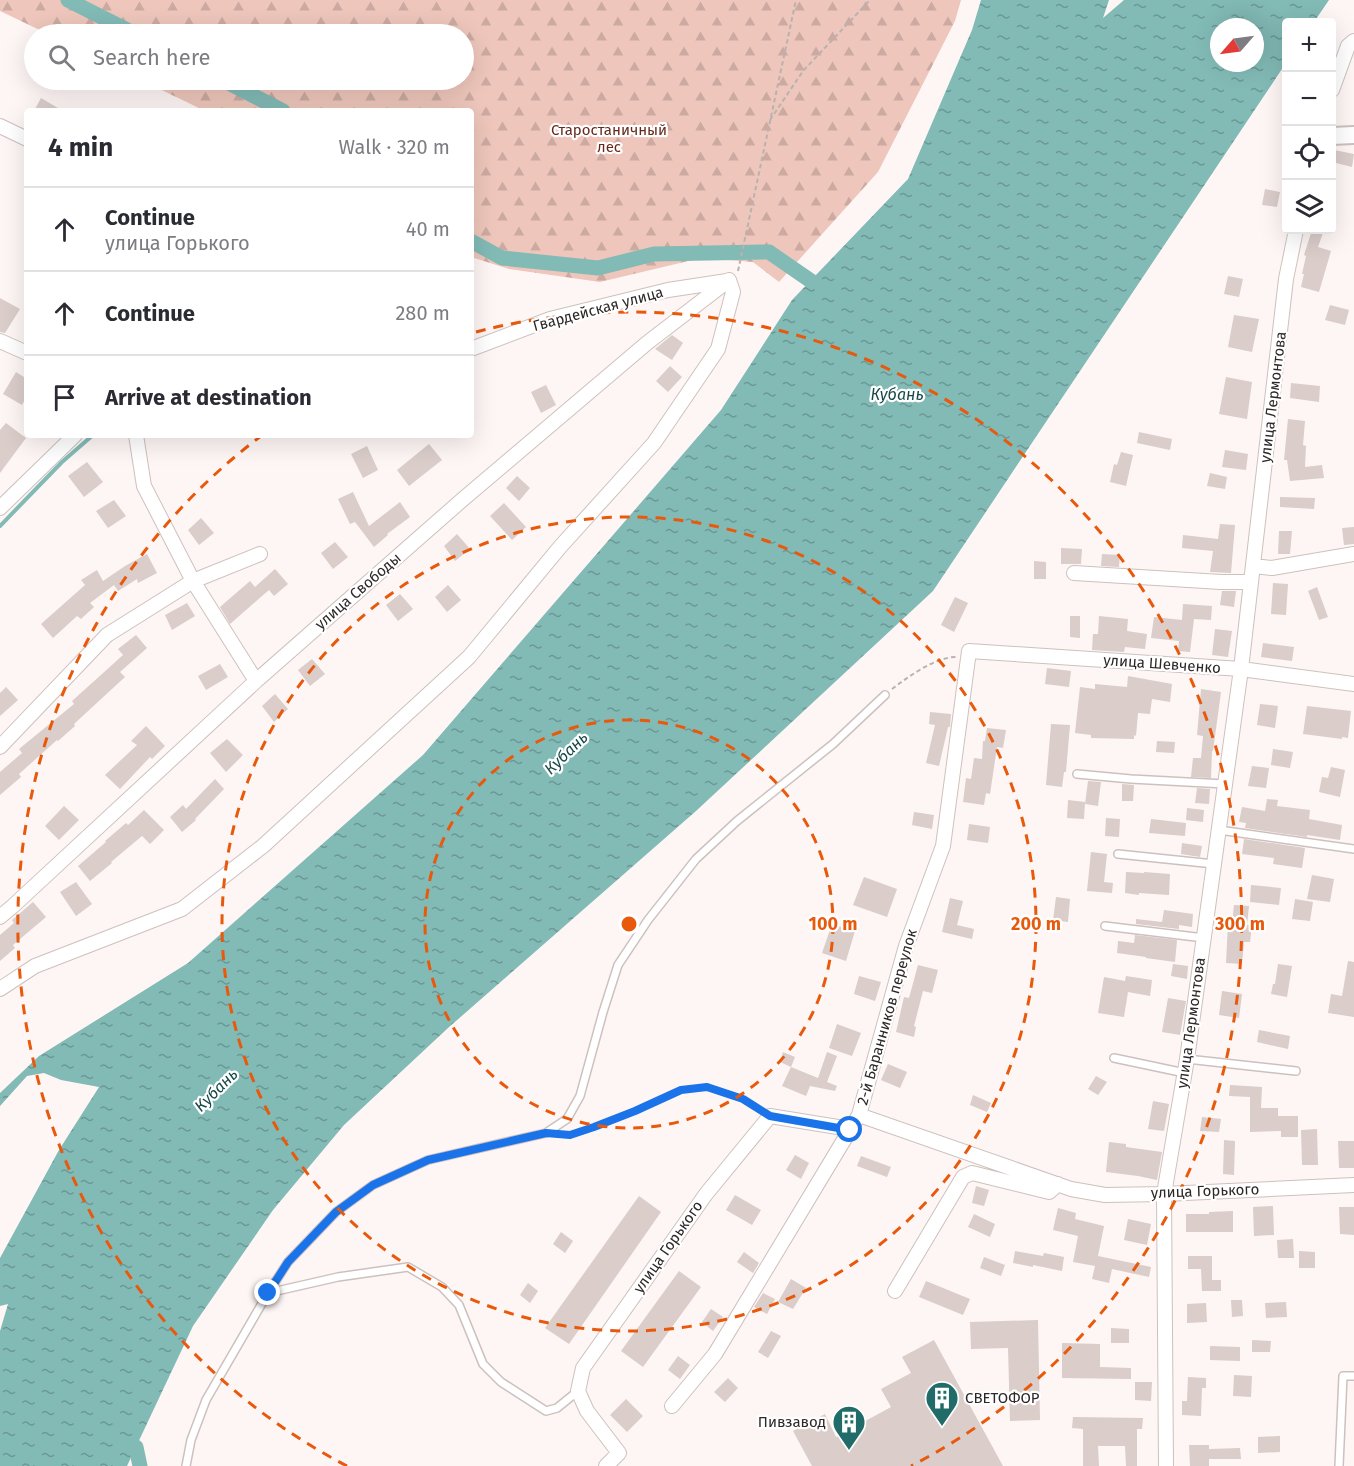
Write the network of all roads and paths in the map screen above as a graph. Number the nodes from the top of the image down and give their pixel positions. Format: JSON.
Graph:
{"nodes":[{"id":1,"x":796,"y":0,"type":"edge"},
{"id":2,"x":870,"y":0,"type":"edge"},
{"id":3,"x":1354,"y":41,"type":"edge"},
{"id":4,"x":1336,"y":79,"type":"edge"},
{"id":5,"x":770,"y":121,"type":"junction"},
{"id":6,"x":0,"y":126,"type":"edge"},
{"id":7,"x":1354,"y":135,"type":"edge"},
{"id":8,"x":1336,"y":136,"type":"edge"},
{"id":9,"x":24,"y":138,"type":"edge"},
{"id":10,"x":1295,"y":234,"type":"edge"},
{"id":11,"x":731,"y":286,"type":"junction"},
{"id":12,"x":0,"y":341,"type":"edge"},
{"id":13,"x":474,"y":348,"type":"edge"},
{"id":14,"x":24,"y":352,"type":"edge"},
{"id":15,"x":72,"y":438,"type":"edge"},
{"id":16,"x":136,"y":438,"type":"edge"},
{"id":17,"x":0,"y":508,"type":"edge"},
{"id":18,"x":260,"y":554,"type":"dead end"},
{"id":19,"x":1354,"y":554,"type":"edge"},
{"id":20,"x":1253,"y":566,"type":"junction"},
{"id":21,"x":1074,"y":573,"type":"dead end"},
{"id":22,"x":193,"y":581,"type":"junction"},
{"id":23,"x":1251,"y":582,"type":"junction"},
{"id":24,"x":968,"y":655,"type":"junction"},
{"id":25,"x":1241,"y":669,"type":"junction"},
{"id":26,"x":256,"y":681,"type":"junction"},
{"id":27,"x":1354,"y":684,"type":"edge"},
{"id":28,"x":885,"y":695,"type":"joint"},
{"id":29,"x":0,"y":747,"type":"edge"},
{"id":30,"x":1077,"y":774,"type":"dead end"},
{"id":31,"x":1225,"y":784,"type":"junction"},
{"id":32,"x":1219,"y":830,"type":"junction"},
{"id":33,"x":1354,"y":849,"type":"edge"},
{"id":34,"x":1118,"y":854,"type":"dead end"},
{"id":35,"x":1214,"y":864,"type":"junction"},
{"id":36,"x":0,"y":917,"type":"edge"},
{"id":37,"x":1105,"y":926,"type":"dead end"},
{"id":38,"x":1204,"y":939,"type":"junction"},
{"id":39,"x":0,"y":989,"type":"edge"},
{"id":40,"x":1114,"y":1058,"type":"dead end"},
{"id":41,"x":1186,"y":1066,"type":"junction"},
{"id":42,"x":1296,"y":1071,"type":"dead end"},
{"id":43,"x":859,"y":1115,"type":"junction"},
{"id":44,"x":770,"y":1116,"type":"junction"},
{"id":45,"x":850,"y":1130,"type":"junction"},
{"id":46,"x":546,"y":1133,"type":"junction"},
{"id":47,"x":1058,"y":1184,"type":"junction"},
{"id":48,"x":1354,"y":1185,"type":"edge"},
{"id":49,"x":1164,"y":1194,"type":"junction"},
{"id":50,"x":895,"y":1291,"type":"dead end"},
{"id":51,"x":268,"y":1293,"type":"junction"},
{"id":52,"x":1354,"y":1376,"type":"edge"},
{"id":53,"x":578,"y":1391,"type":"junction"},
{"id":54,"x":672,"y":1406,"type":"dead end"},
{"id":55,"x":186,"y":1466,"type":"edge"},
{"id":56,"x":606,"y":1466,"type":"edge"},
{"id":57,"x":1166,"y":1466,"type":"edge"},
{"id":58,"x":1339,"y":1466,"type":"edge"}],
"edges":[{"from":1,"to":5,"type":"path"},
{"from":2,"to":5,"type":"path"},
{"from":3,"to":4,"type":"street"},
{"from":5,"to":11,"type":"path"},
{"from":6,"to":9,"type":"street"},
{"from":7,"to":8,"type":"street"},
{"from":10,"to":20,"type":"street","name":"улица Лермонтова"},
{"from":11,"to":13,"type":"street","name":"Гвардейская улица"},
{"from":11,"to":26,"type":"street","name":"улица Свободы"},
{"from":11,"to":39,"type":"street"},
{"from":12,"to":14,"type":"street"},
{"from":15,"to":17,"type":"street"},
{"from":16,"to":22,"type":"street"},
{"from":18,"to":22,"type":"street"},
{"from":19,"to":20,"type":"street"},
{"from":20,"to":23,"type":"street","name":"улица Лермонтова"},
{"from":21,"to":23,"type":"street"},
{"from":22,"to":26,"type":"street"},
{"from":22,"to":29,"type":"street"},
{"from":23,"to":25,"type":"street","name":"улица Лермонтова"},
{"from":24,"to":25,"type":"street","name":"улица Шевченко"},
{"from":24,"to":28,"type":"path"},
{"from":24,"to":43,"type":"street","name":"2-й Баранников переулок"},
{"from":25,"to":27,"type":"street","name":"улица Шевченко"},
{"from":25,"to":31,"type":"street","name":"улица Лермонтова"},
{"from":26,"to":36,"type":"street","name":"улица Свободы"},
{"from":28,"to":46,"type":"lane"},
{"from":30,"to":31,"type":"lane"},
{"from":31,"to":32,"type":"street","name":"улица Лермонтова"},
{"from":32,"to":33,"type":"lane"},
{"from":32,"to":35,"type":"street","name":"улица Лермонтова"},
{"from":34,"to":35,"type":"lane"},
{"from":35,"to":38,"type":"street","name":"улица Лермонтова"},
{"from":37,"to":38,"type":"lane"},
{"from":38,"to":41,"type":"street","name":"улица Лермонтова"},
{"from":40,"to":41,"type":"lane"},
{"from":41,"to":42,"type":"lane"},
{"from":41,"to":49,"type":"street","name":"улица Лермонтова"},
{"from":43,"to":45,"type":"street","name":"2-й Баранников переулок"},
{"from":43,"to":47,"type":"street","name":"улица Горького"},
{"from":44,"to":45,"type":"street"},
{"from":44,"to":46,"type":"path"},
{"from":44,"to":53,"type":"street","name":"улица Горького"},
{"from":45,"to":54,"type":"street","name":"2-й Баранников переулок"},
{"from":46,"to":51,"type":"lane"},
{"from":47,"to":49,"type":"street","name":"улица Горького"},
{"from":47,"to":50,"type":"street","name":"улица Горького"},
{"from":48,"to":49,"type":"street","name":"улица Горького"},
{"from":49,"to":57,"type":"street","name":"улица Лермонтова"},
{"from":51,"to":53,"type":"lane"},
{"from":51,"to":55,"type":"lane"},
{"from":52,"to":58,"type":"lane"},
{"from":53,"to":56,"type":"street"}]}
